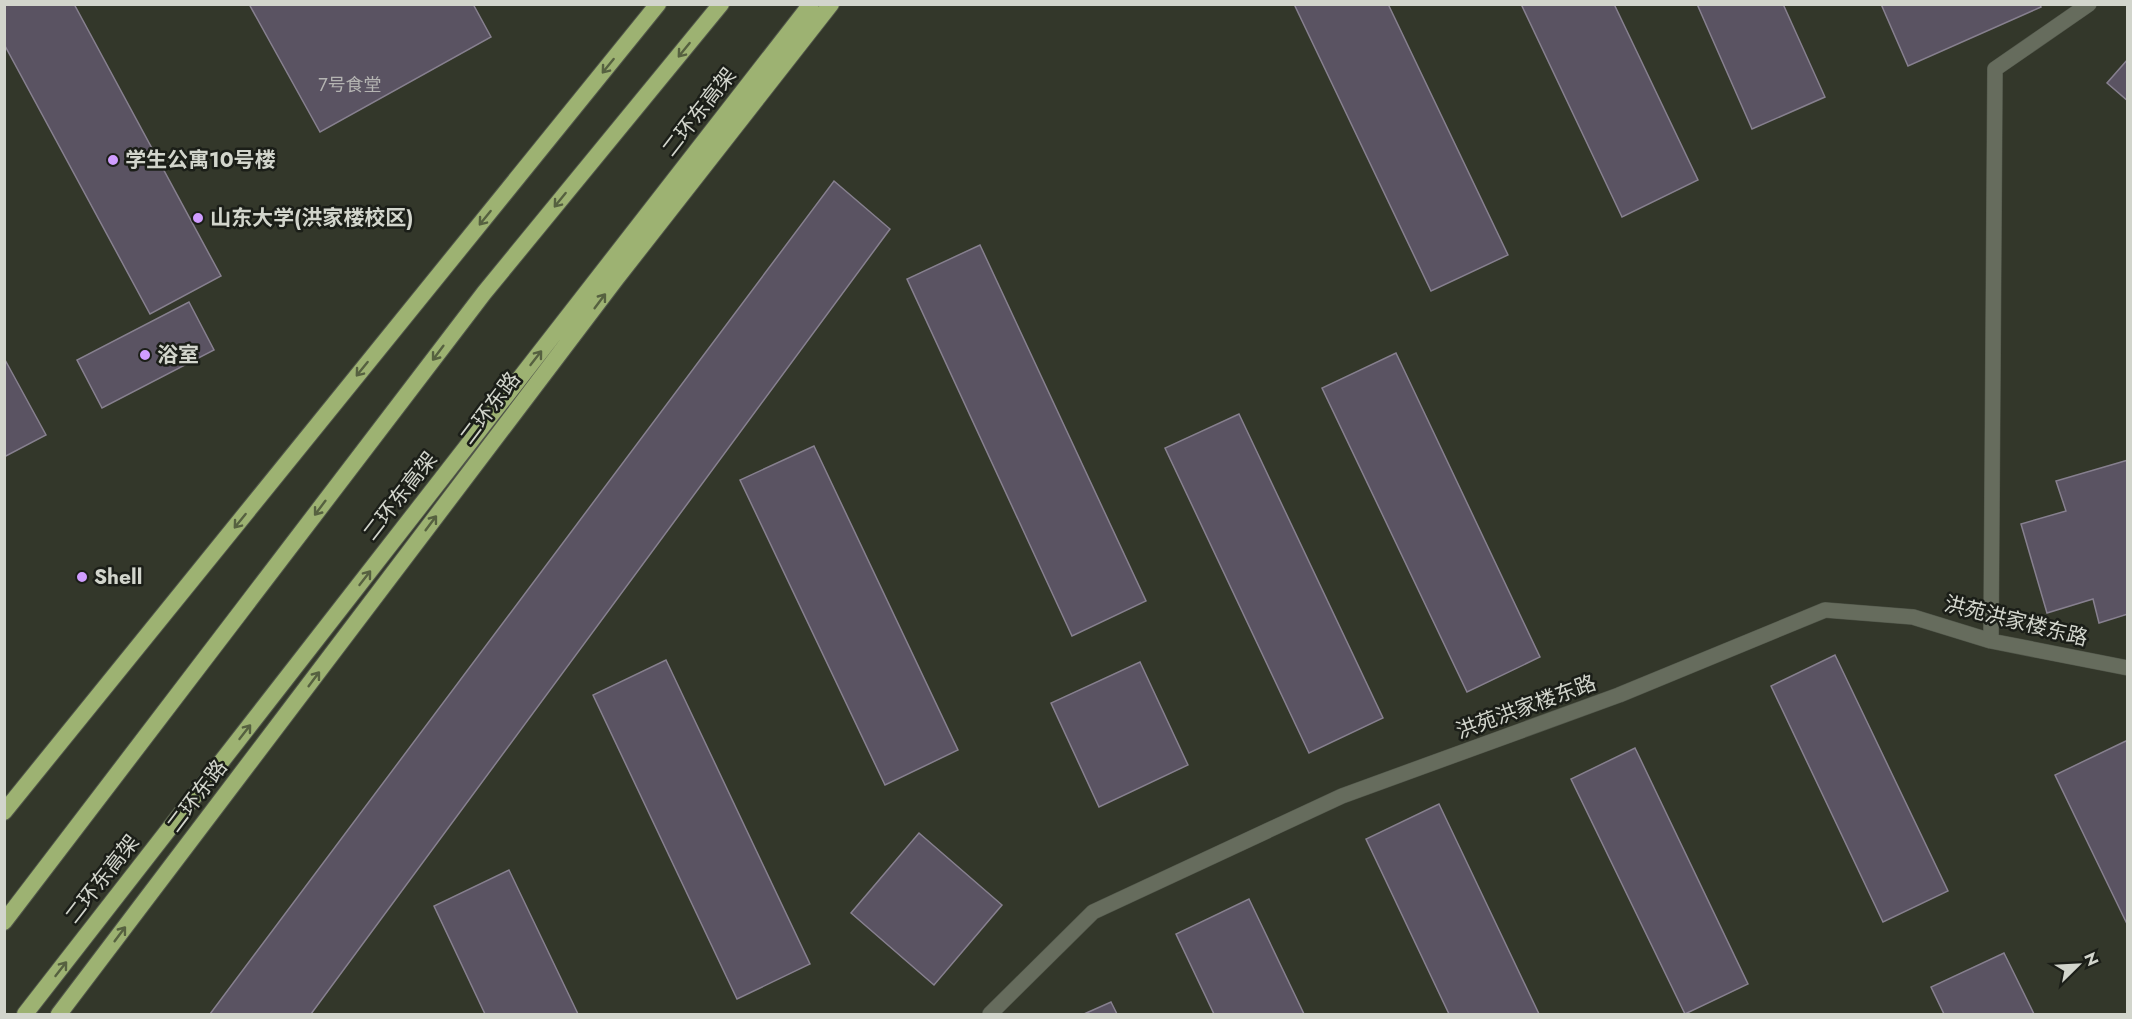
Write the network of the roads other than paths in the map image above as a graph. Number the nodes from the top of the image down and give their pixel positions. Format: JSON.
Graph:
{"nodes":[{"id":1,"x":658,"y":4,"type":"edge"},
{"id":2,"x":721,"y":4,"type":"edge"},
{"id":3,"x":811,"y":4,"type":"edge"},
{"id":4,"x":831,"y":4,"type":"edge"},
{"id":5,"x":2089,"y":4,"type":"edge"},
{"id":6,"x":1991,"y":641,"type":"junction"},
{"id":7,"x":2127,"y":668,"type":"edge"},
{"id":8,"x":4,"y":812,"type":"edge"},
{"id":9,"x":4,"y":922,"type":"edge"},
{"id":10,"x":25,"y":1014,"type":"edge"},
{"id":11,"x":59,"y":1014,"type":"edge"},
{"id":12,"x":990,"y":1014,"type":"edge"}],
"edges":[{"from":1,"to":8,"type":"highway","one_way":true},
{"from":2,"to":9,"type":"highway","one_way":true},
{"from":10,"to":3,"type":"highway","name":"二环东高架","one_way":true},
{"from":11,"to":4,"type":"highway","name":"二环东路","one_way":true},
{"from":5,"to":6,"type":"street"},
{"from":6,"to":7,"type":"street","name":"洪苑洪家楼东路"},
{"from":6,"to":12,"type":"street","name":"洪苑洪家楼东路"}]}
